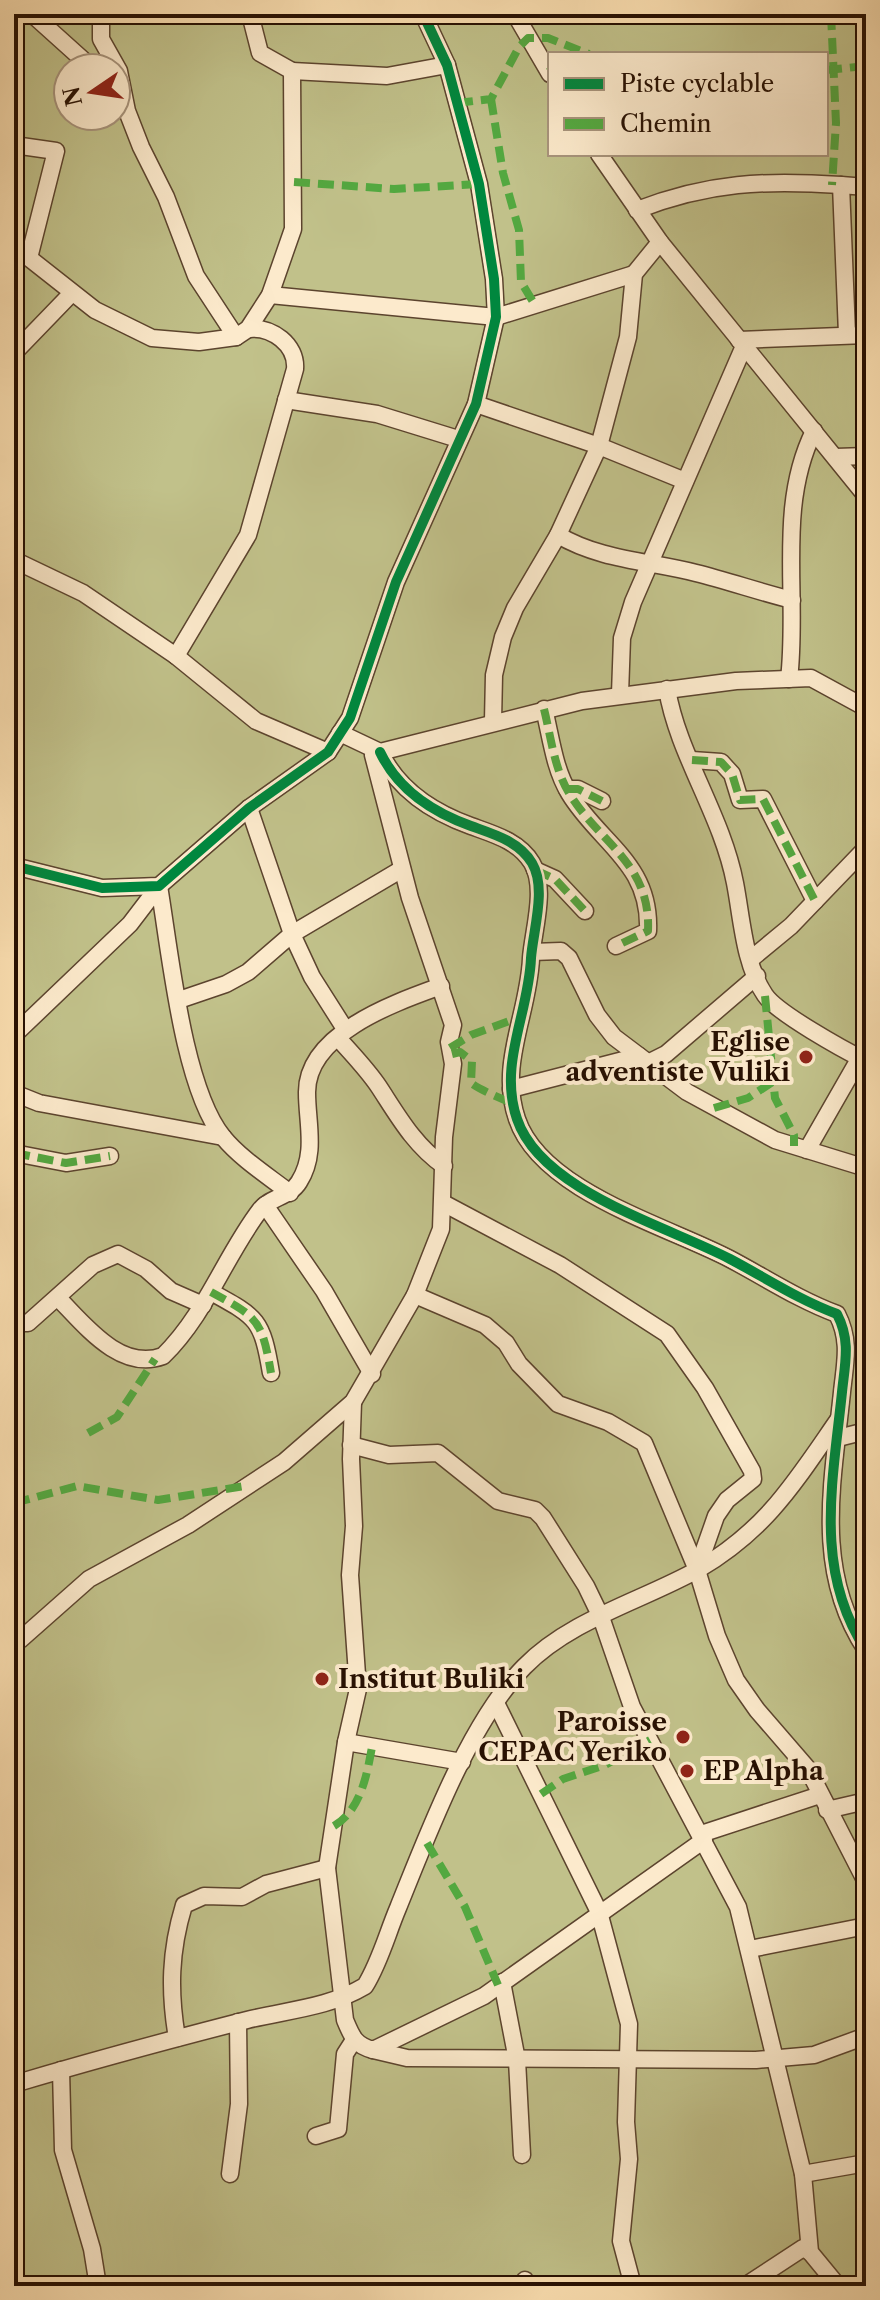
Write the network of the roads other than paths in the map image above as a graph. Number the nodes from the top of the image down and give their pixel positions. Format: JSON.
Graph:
{"nodes":[{"id":1,"x":32,"y":14,"type":"edge"},
{"id":2,"x":101,"y":14,"type":"edge"},
{"id":3,"x":250,"y":14,"type":"edge"},
{"id":4,"x":423,"y":14,"type":"edge"},
{"id":5,"x":515,"y":14,"type":"edge"},
{"id":6,"x":74,"y":52,"type":"edge"},
{"id":7,"x":108,"y":52,"type":"edge"},
{"id":8,"x":447,"y":65,"type":"junction"},
{"id":9,"x":292,"y":71,"type":"junction"},
{"id":10,"x":548,"y":71,"type":"edge"},
{"id":11,"x":132,"y":123,"type":"edge"},
{"id":12,"x":14,"y":145,"type":"edge"},
{"id":13,"x":600,"y":156,"type":"edge"},
{"id":14,"x":841,"y":185,"type":"junction"},
{"id":15,"x":866,"y":187,"type":"edge"},
{"id":16,"x":637,"y":210,"type":"junction"},
{"id":17,"x":660,"y":242,"type":"junction"},
{"id":18,"x":22,"y":256,"type":"edge"},
{"id":19,"x":634,"y":274,"type":"junction"},
{"id":20,"x":71,"y":294,"type":"junction"},
{"id":21,"x":270,"y":295,"type":"junction"},
{"id":22,"x":496,"y":317,"type":"junction"},
{"id":23,"x":242,"y":333,"type":"junction"},
{"id":24,"x":847,"y":334,"type":"junction"},
{"id":25,"x":866,"y":335,"type":"edge"},
{"id":26,"x":741,"y":343,"type":"junction"},
{"id":27,"x":14,"y":353,"type":"edge"},
{"id":28,"x":286,"y":400,"type":"junction"},
{"id":29,"x":476,"y":404,"type":"junction"},
{"id":30,"x":814,"y":431,"type":"junction"},
{"id":31,"x":458,"y":439,"type":"junction"},
{"id":32,"x":599,"y":446,"type":"junction"},
{"id":33,"x":866,"y":456,"type":"edge"},
{"id":34,"x":836,"y":457,"type":"junction"},
{"id":35,"x":685,"y":481,"type":"junction"},
{"id":36,"x":866,"y":496,"type":"edge"},
{"id":37,"x":558,"y":535,"type":"junction"},
{"id":38,"x":14,"y":560,"type":"edge"},
{"id":39,"x":647,"y":563,"type":"junction"},
{"id":40,"x":792,"y":600,"type":"junction"},
{"id":41,"x":176,"y":656,"type":"junction"},
{"id":42,"x":789,"y":679,"type":"junction"},
{"id":43,"x":667,"y":689,"type":"junction"},
{"id":44,"x":620,"y":694,"type":"junction"},
{"id":45,"x":866,"y":708,"type":"edge"},
{"id":46,"x":544,"y":709,"type":"junction"},
{"id":47,"x":493,"y":721,"type":"junction"},
{"id":48,"x":340,"y":733,"type":"junction"},
{"id":49,"x":376,"y":750,"type":"junction"},
{"id":50,"x":328,"y":752,"type":"junction"},
{"id":51,"x":692,"y":760,"type":"junction"},
{"id":52,"x":567,"y":789,"type":"junction"},
{"id":53,"x":602,"y":801,"type":"dead end"},
{"id":54,"x":249,"y":808,"type":"junction"},
{"id":55,"x":866,"y":848,"type":"edge"},
{"id":56,"x":14,"y":866,"type":"edge"},
{"id":57,"x":402,"y":869,"type":"junction"},
{"id":58,"x":535,"y":870,"type":"junction"},
{"id":59,"x":159,"y":886,"type":"junction"},
{"id":60,"x":815,"y":901,"type":"junction"},
{"id":61,"x":585,"y":911,"type":"dead end"},
{"id":62,"x":292,"y":934,"type":"junction"},
{"id":63,"x":616,"y":946,"type":"dead end"},
{"id":64,"x":532,"y":952,"type":"junction"},
{"id":65,"x":751,"y":959,"type":"junction"},
{"id":66,"x":757,"y":976,"type":"junction"},
{"id":67,"x":441,"y":986,"type":"junction"},
{"id":68,"x":179,"y":1000,"type":"junction"},
{"id":69,"x":17,"y":1025,"type":"edge"},
{"id":70,"x":341,"y":1033,"type":"junction"},
{"id":71,"x":864,"y":1055,"type":"edge"},
{"id":72,"x":644,"y":1059,"type":"junction"},
{"id":73,"x":511,"y":1089,"type":"junction"},
{"id":74,"x":14,"y":1093,"type":"edge"},
{"id":75,"x":223,"y":1137,"type":"junction"},
{"id":76,"x":807,"y":1150,"type":"junction"},
{"id":77,"x":14,"y":1153,"type":"edge"},
{"id":78,"x":110,"y":1156,"type":"dead end"},
{"id":79,"x":444,"y":1166,"type":"junction"},
{"id":80,"x":866,"y":1168,"type":"edge"},
{"id":81,"x":290,"y":1193,"type":"junction"},
{"id":82,"x":445,"y":1204,"type":"junction"},
{"id":83,"x":265,"y":1205,"type":"junction"},
{"id":84,"x":415,"y":1295,"type":"junction"},
{"id":85,"x":58,"y":1298,"type":"junction"},
{"id":86,"x":207,"y":1298,"type":"junction"},
{"id":87,"x":14,"y":1314,"type":"edge"},
{"id":88,"x":271,"y":1373,"type":"dead end"},
{"id":89,"x":372,"y":1374,"type":"junction"},
{"id":90,"x":353,"y":1402,"type":"junction"},
{"id":91,"x":839,"y":1418,"type":"junction"},
{"id":92,"x":866,"y":1431,"type":"edge"},
{"id":93,"x":838,"y":1438,"type":"junction"},
{"id":94,"x":351,"y":1445,"type":"junction"},
{"id":95,"x":697,"y":1570,"type":"junction"},
{"id":96,"x":601,"y":1617,"type":"junction"},
{"id":97,"x":20,"y":1640,"type":"dead end"},
{"id":98,"x":866,"y":1650,"type":"edge"},
{"id":99,"x":496,"y":1703,"type":"junction"},
{"id":100,"x":346,"y":1742,"type":"junction"},
{"id":101,"x":462,"y":1762,"type":"junction"},
{"id":102,"x":866,"y":1801,"type":"edge"},
{"id":103,"x":823,"y":1802,"type":"junction"},
{"id":104,"x":702,"y":1837,"type":"junction"},
{"id":105,"x":327,"y":1868,"type":"junction"},
{"id":106,"x":866,"y":1882,"type":"edge"},
{"id":107,"x":599,"y":1912,"type":"junction"},
{"id":108,"x":866,"y":1926,"type":"edge"},
{"id":109,"x":750,"y":1949,"type":"junction"},
{"id":110,"x":502,"y":1982,"type":"junction"},
{"id":111,"x":345,"y":1998,"type":"junction"},
{"id":112,"x":238,"y":2022,"type":"junction"},
{"id":113,"x":866,"y":2036,"type":"edge"},
{"id":114,"x":177,"y":2038,"type":"junction"},
{"id":115,"x":354,"y":2040,"type":"junction"},
{"id":116,"x":373,"y":2050,"type":"junction"},
{"id":117,"x":775,"y":2057,"type":"junction"},
{"id":118,"x":517,"y":2060,"type":"junction"},
{"id":119,"x":629,"y":2060,"type":"junction"},
{"id":120,"x":61,"y":2070,"type":"junction"},
{"id":121,"x":14,"y":2084,"type":"edge"},
{"id":122,"x":316,"y":2136,"type":"dead end"},
{"id":123,"x":522,"y":2155,"type":"dead end"},
{"id":124,"x":866,"y":2163,"type":"edge"},
{"id":125,"x":230,"y":2174,"type":"dead end"},
{"id":126,"x":803,"y":2174,"type":"junction"},
{"id":127,"x":810,"y":2252,"type":"junction"},
{"id":128,"x":98,"y":2286,"type":"edge"},
{"id":129,"x":633,"y":2286,"type":"edge"},
{"id":130,"x":745,"y":2286,"type":"edge"},
{"id":131,"x":838,"y":2286,"type":"edge"}],
"edges":[{"from":1,"to":6,"type":"street"},
{"from":2,"to":7,"type":"street"},
{"from":3,"to":9,"type":"street"},
{"from":4,"to":8,"type":"street"},
{"from":5,"to":10,"type":"street"},
{"from":8,"to":9,"type":"street"},
{"from":8,"to":22,"type":"street"},
{"from":9,"to":21,"type":"street"},
{"from":11,"to":23,"type":"street"},
{"from":12,"to":18,"type":"street"},
{"from":13,"to":16,"type":"street"},
{"from":14,"to":15,"type":"street"},
{"from":14,"to":16,"type":"street"},
{"from":14,"to":24,"type":"street"},
{"from":16,"to":17,"type":"street"},
{"from":17,"to":19,"type":"street"},
{"from":17,"to":26,"type":"street"},
{"from":18,"to":20,"type":"street"},
{"from":19,"to":22,"type":"street"},
{"from":19,"to":32,"type":"street"},
{"from":20,"to":23,"type":"street"},
{"from":20,"to":27,"type":"street"},
{"from":21,"to":22,"type":"street"},
{"from":21,"to":23,"type":"street"},
{"from":22,"to":29,"type":"street"},
{"from":23,"to":28,"type":"street"},
{"from":24,"to":25,"type":"street"},
{"from":24,"to":26,"type":"street"},
{"from":26,"to":30,"type":"street"},
{"from":26,"to":35,"type":"street"},
{"from":28,"to":31,"type":"street"},
{"from":28,"to":41,"type":"street"},
{"from":29,"to":31,"type":"street"},
{"from":29,"to":32,"type":"street"},
{"from":30,"to":34,"type":"street"},
{"from":30,"to":40,"type":"street"},
{"from":31,"to":48,"type":"street"},
{"from":32,"to":35,"type":"street"},
{"from":32,"to":37,"type":"street"},
{"from":33,"to":34,"type":"street"},
{"from":34,"to":36,"type":"street"},
{"from":35,"to":39,"type":"street"},
{"from":37,"to":39,"type":"street"},
{"from":37,"to":47,"type":"street"},
{"from":38,"to":41,"type":"street"},
{"from":39,"to":40,"type":"street"},
{"from":39,"to":44,"type":"street"},
{"from":40,"to":42,"type":"street"},
{"from":41,"to":50,"type":"street"},
{"from":42,"to":43,"type":"street"},
{"from":42,"to":45,"type":"street"},
{"from":43,"to":44,"type":"street"},
{"from":43,"to":51,"type":"street"},
{"from":44,"to":46,"type":"street"},
{"from":46,"to":47,"type":"street"},
{"from":46,"to":52,"type":"street"},
{"from":47,"to":49,"type":"street"},
{"from":48,"to":49,"type":"street"},
{"from":48,"to":50,"type":"street"},
{"from":49,"to":57,"type":"street"},
{"from":49,"to":58,"type":"street"},
{"from":50,"to":54,"type":"street"},
{"from":51,"to":60,"type":"street"},
{"from":51,"to":65,"type":"street"},
{"from":52,"to":53,"type":"street"},
{"from":52,"to":63,"type":"street"},
{"from":54,"to":59,"type":"street"},
{"from":54,"to":62,"type":"street"},
{"from":55,"to":60,"type":"street"},
{"from":56,"to":59,"type":"street"},
{"from":57,"to":62,"type":"street"},
{"from":57,"to":67,"type":"street"},
{"from":58,"to":61,"type":"street"},
{"from":58,"to":64,"type":"street"},
{"from":59,"to":68,"type":"street"},
{"from":59,"to":69,"type":"street"},
{"from":60,"to":65,"type":"street"},
{"from":62,"to":68,"type":"street"},
{"from":62,"to":70,"type":"street"},
{"from":64,"to":72,"type":"street"},
{"from":64,"to":73,"type":"street"},
{"from":65,"to":66,"type":"street"},
{"from":66,"to":71,"type":"street"},
{"from":66,"to":72,"type":"street"},
{"from":67,"to":70,"type":"street"},
{"from":67,"to":79,"type":"street"},
{"from":68,"to":75,"type":"street"},
{"from":70,"to":79,"type":"street"},
{"from":70,"to":81,"type":"street"},
{"from":71,"to":76,"type":"street"},
{"from":72,"to":73,"type":"street"},
{"from":72,"to":76,"type":"street"},
{"from":73,"to":91,"type":"street"},
{"from":74,"to":75,"type":"street"},
{"from":75,"to":81,"type":"street"},
{"from":76,"to":80,"type":"street"},
{"from":77,"to":78,"type":"street"},
{"from":79,"to":82,"type":"street"},
{"from":81,"to":83,"type":"street"},
{"from":82,"to":84,"type":"street"},
{"from":82,"to":95,"type":"street"},
{"from":83,"to":86,"type":"street"},
{"from":83,"to":89,"type":"street"},
{"from":84,"to":89,"type":"street"},
{"from":84,"to":95,"type":"street"},
{"from":85,"to":86,"type":"street"},
{"from":85,"to":86,"type":"street"},
{"from":85,"to":87,"type":"street"},
{"from":86,"to":88,"type":"street"},
{"from":89,"to":90,"type":"street"},
{"from":90,"to":94,"type":"street"},
{"from":90,"to":97,"type":"street"},
{"from":91,"to":93,"type":"street"},
{"from":91,"to":95,"type":"street"},
{"from":92,"to":93,"type":"street"},
{"from":93,"to":98,"type":"street"},
{"from":94,"to":96,"type":"street"},
{"from":94,"to":100,"type":"street"},
{"from":95,"to":96,"type":"street"},
{"from":95,"to":103,"type":"street"},
{"from":96,"to":99,"type":"street"},
{"from":96,"to":104,"type":"street"},
{"from":99,"to":101,"type":"street"},
{"from":99,"to":107,"type":"street"},
{"from":100,"to":101,"type":"street"},
{"from":100,"to":105,"type":"street"},
{"from":101,"to":111,"type":"street"},
{"from":102,"to":103,"type":"street"},
{"from":103,"to":104,"type":"street"},
{"from":103,"to":106,"type":"street"},
{"from":104,"to":107,"type":"street"},
{"from":104,"to":109,"type":"street"},
{"from":105,"to":111,"type":"street"},
{"from":105,"to":114,"type":"street"},
{"from":107,"to":110,"type":"street"},
{"from":107,"to":119,"type":"street"},
{"from":108,"to":109,"type":"street"},
{"from":109,"to":117,"type":"street"},
{"from":110,"to":116,"type":"street"},
{"from":110,"to":118,"type":"street"},
{"from":111,"to":112,"type":"street"},
{"from":111,"to":115,"type":"street"},
{"from":112,"to":114,"type":"street"},
{"from":112,"to":125,"type":"street"},
{"from":113,"to":117,"type":"street"},
{"from":114,"to":120,"type":"street"},
{"from":115,"to":116,"type":"street"},
{"from":115,"to":122,"type":"street"},
{"from":116,"to":118,"type":"street"},
{"from":117,"to":119,"type":"street"},
{"from":117,"to":126,"type":"street"},
{"from":118,"to":119,"type":"street"},
{"from":118,"to":123,"type":"street"},
{"from":119,"to":129,"type":"street"},
{"from":120,"to":121,"type":"street"},
{"from":120,"to":128,"type":"street"},
{"from":124,"to":126,"type":"street"},
{"from":126,"to":127,"type":"street"},
{"from":127,"to":130,"type":"street"},
{"from":127,"to":131,"type":"street"}]}
